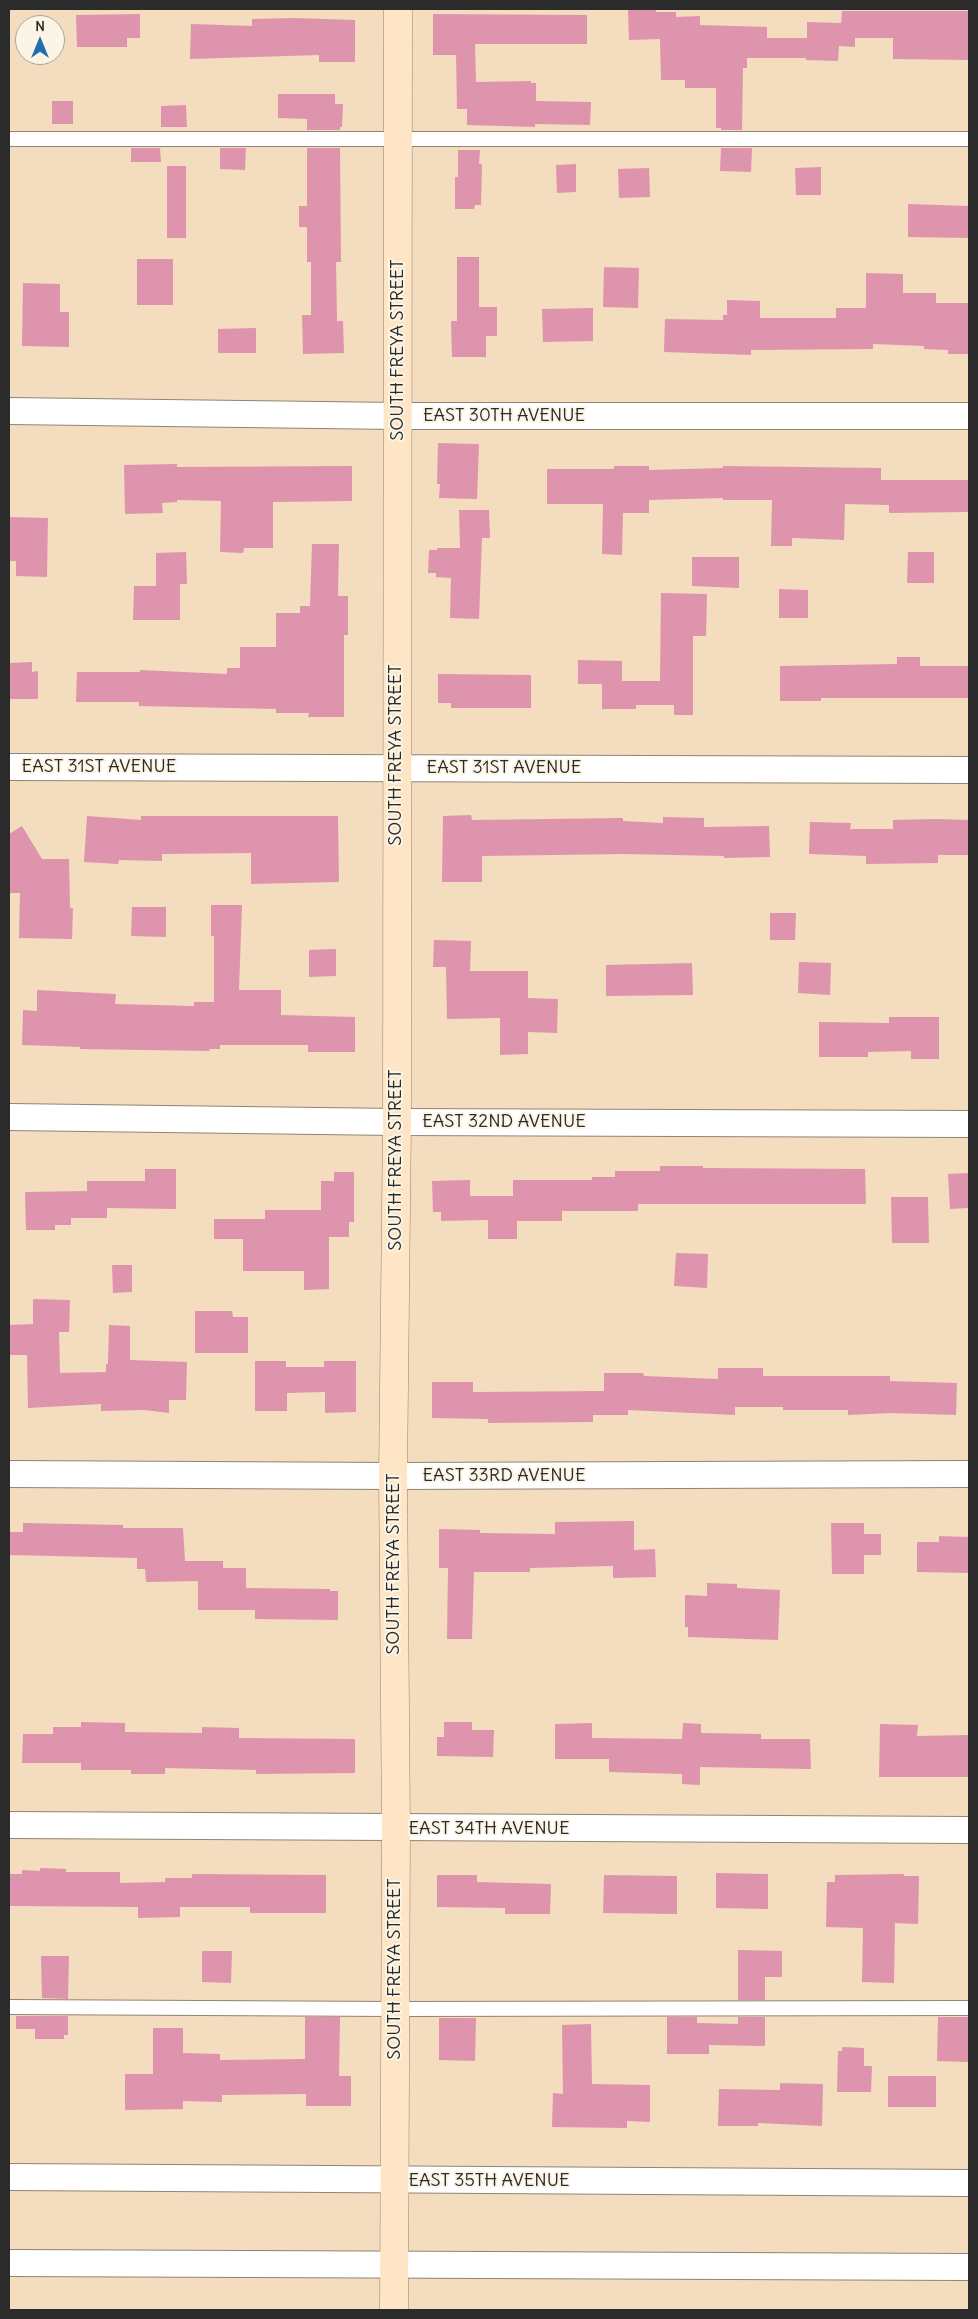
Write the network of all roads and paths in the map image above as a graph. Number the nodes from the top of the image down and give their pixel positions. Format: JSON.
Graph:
{"nodes":[{"id":1,"x":398,"y":9,"type":"edge"},
{"id":2,"x":9,"y":139,"type":"edge"},
{"id":3,"x":398,"y":139,"type":"junction"},
{"id":4,"x":969,"y":139,"type":"edge"},
{"id":5,"x":9,"y":411,"type":"edge"},
{"id":6,"x":398,"y":416,"type":"junction"},
{"id":7,"x":969,"y":416,"type":"edge"},
{"id":8,"x":9,"y":767,"type":"edge"},
{"id":9,"x":396,"y":768,"type":"junction"},
{"id":10,"x":969,"y":770,"type":"edge"},
{"id":11,"x":9,"y":1117,"type":"edge"},
{"id":12,"x":397,"y":1122,"type":"junction"},
{"id":13,"x":969,"y":1124,"type":"edge"},
{"id":14,"x":9,"y":1474,"type":"edge"},
{"id":15,"x":969,"y":1474,"type":"edge"},
{"id":16,"x":393,"y":1476,"type":"junction"},
{"id":17,"x":9,"y":1825,"type":"edge"},
{"id":18,"x":396,"y":1828,"type":"junction"},
{"id":19,"x":969,"y":1830,"type":"edge"},
{"id":20,"x":9,"y":2007,"type":"edge"},
{"id":21,"x":969,"y":2008,"type":"edge"},
{"id":22,"x":395,"y":2009,"type":"junction"},
{"id":23,"x":9,"y":2178,"type":"edge"},
{"id":24,"x":394,"y":2180,"type":"junction"},
{"id":25,"x":969,"y":2183,"type":"edge"},
{"id":26,"x":9,"y":2263,"type":"edge"},
{"id":27,"x":395,"y":2265,"type":"junction"},
{"id":28,"x":969,"y":2267,"type":"edge"},
{"id":29,"x":394,"y":2310,"type":"edge"}],
"edges":[{"from":1,"to":3,"type":"main road","name":"SOUTH FREYA STREET"},
{"from":2,"to":3,"type":"lane"},
{"from":3,"to":4,"type":"lane"},
{"from":3,"to":6,"type":"main road","name":"SOUTH FREYA STREET"},
{"from":5,"to":6,"type":"street","name":"EAST 30TH AVENUE"},
{"from":6,"to":7,"type":"street","name":"EAST 30TH AVENUE"},
{"from":6,"to":9,"type":"main road","name":"SOUTH FREYA STREET"},
{"from":8,"to":9,"type":"street","name":"EAST 31ST AVENUE"},
{"from":9,"to":10,"type":"street","name":"EAST 31ST AVENUE"},
{"from":9,"to":12,"type":"main road","name":"SOUTH FREYA STREET"},
{"from":11,"to":12,"type":"street","name":"EAST 32ND AVENUE"},
{"from":12,"to":13,"type":"street","name":"EAST 32ND AVENUE"},
{"from":12,"to":16,"type":"main road","name":"SOUTH FREYA STREET"},
{"from":14,"to":16,"type":"street","name":"EAST 33RD AVENUE"},
{"from":15,"to":16,"type":"street","name":"EAST 33RD AVENUE"},
{"from":16,"to":18,"type":"main road","name":"SOUTH FREYA STREET"},
{"from":17,"to":18,"type":"street","name":"EAST 34TH AVENUE"},
{"from":18,"to":19,"type":"street","name":"EAST 34TH AVENUE"},
{"from":18,"to":22,"type":"main road","name":"SOUTH FREYA STREET"},
{"from":20,"to":22,"type":"lane"},
{"from":21,"to":22,"type":"lane"},
{"from":22,"to":24,"type":"main road","name":"SOUTH FREYA STREET"},
{"from":23,"to":24,"type":"street","name":"EAST 35TH AVENUE"},
{"from":24,"to":25,"type":"street","name":"EAST 35TH AVENUE"},
{"from":24,"to":27,"type":"main road","name":"SOUTH FREYA STREET"},
{"from":26,"to":27,"type":"street"},
{"from":27,"to":28,"type":"street"},
{"from":27,"to":29,"type":"main road","name":"SOUTH FREYA STREET"}]}
